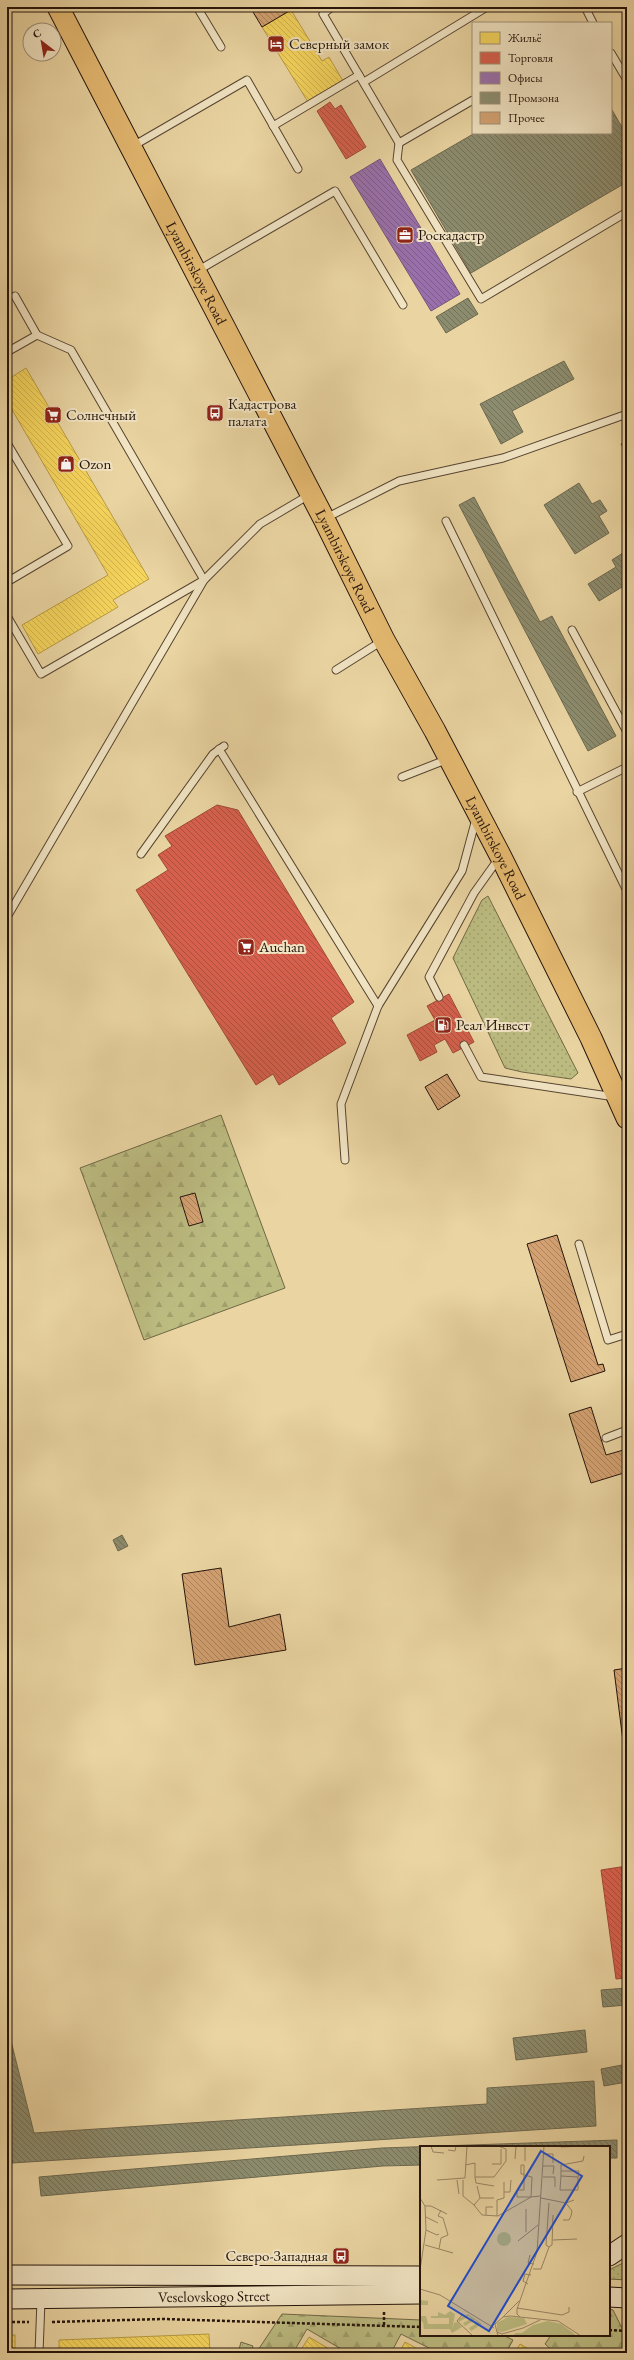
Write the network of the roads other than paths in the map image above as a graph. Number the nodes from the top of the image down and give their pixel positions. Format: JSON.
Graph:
{"nodes":[{"id":1,"x":58,"y":7,"type":"edge"},
{"id":2,"x":197,"y":7,"type":"edge"},
{"id":3,"x":332,"y":7,"type":"edge"},
{"id":4,"x":487,"y":7,"type":"edge"},
{"id":5,"x":585,"y":7,"type":"edge"},
{"id":6,"x":592,"y":22,"type":"edge"},
{"id":7,"x":221,"y":47,"type":"dead end"},
{"id":8,"x":612,"y":55,"type":"edge"},
{"id":9,"x":359,"y":75,"type":"junction"},
{"id":10,"x":627,"y":80,"type":"edge"},
{"id":11,"x":364,"y":82,"type":"junction"},
{"id":12,"x":472,"y":101,"type":"edge"},
{"id":13,"x":273,"y":126,"type":"junction"},
{"id":14,"x":399,"y":143,"type":"junction"},
{"id":15,"x":131,"y":147,"type":"junction"},
{"id":16,"x":298,"y":170,"type":"dead end"},
{"id":17,"x":627,"y":212,"type":"edge"},
{"id":18,"x":195,"y":272,"type":"junction"},
{"id":19,"x":15,"y":296,"type":"dead end"},
{"id":20,"x":403,"y":305,"type":"dead end"},
{"id":21,"x":37,"y":335,"type":"junction"},
{"id":22,"x":7,"y":352,"type":"edge"},
{"id":23,"x":627,"y":414,"type":"edge"},
{"id":24,"x":7,"y":443,"type":"edge"},
{"id":25,"x":311,"y":494,"type":"junction"},
{"id":26,"x":324,"y":519,"type":"junction"},
{"id":27,"x":446,"y":521,"type":"dead end"},
{"id":28,"x":204,"y":580,"type":"junction"},
{"id":29,"x":7,"y":582,"type":"edge"},
{"id":30,"x":7,"y":616,"type":"edge"},
{"id":31,"x":572,"y":630,"type":"dead end"},
{"id":32,"x":384,"y":640,"type":"junction"},
{"id":33,"x":336,"y":670,"type":"dead end"},
{"id":34,"x":627,"y":732,"type":"edge"},
{"id":35,"x":448,"y":759,"type":"junction"},
{"id":36,"x":627,"y":767,"type":"edge"},
{"id":37,"x":402,"y":777,"type":"dead end"},
{"id":38,"x":577,"y":792,"type":"junction"},
{"id":39,"x":478,"y":813,"type":"junction"},
{"id":40,"x":141,"y":854,"type":"dead end"},
{"id":41,"x":501,"y":857,"type":"junction"},
{"id":42,"x":627,"y":891,"type":"edge"},
{"id":43,"x":7,"y":917,"type":"edge"},
{"id":44,"x":439,"y":997,"type":"dead end"},
{"id":45,"x":378,"y":1006,"type":"junction"},
{"id":46,"x":464,"y":1045,"type":"dead end"},
{"id":47,"x":618,"y":1097,"type":"junction"},
{"id":48,"x":627,"y":1118,"type":"edge"},
{"id":49,"x":345,"y":1160,"type":"dead end"},
{"id":50,"x":580,"y":1244,"type":"dead end"},
{"id":51,"x":627,"y":1334,"type":"edge"},
{"id":52,"x":627,"y":1430,"type":"edge"},
{"id":53,"x":606,"y":1438,"type":"dead end"},
{"id":54,"x":627,"y":2244,"type":"edge"},
{"id":55,"x":610,"y":2255,"type":"edge"},
{"id":56,"x":7,"y":2274,"type":"edge"},
{"id":57,"x":420,"y":2276,"type":"edge"},
{"id":58,"x":420,"y":2294,"type":"edge"},
{"id":59,"x":610,"y":2297,"type":"edge"},
{"id":60,"x":627,"y":2298,"type":"edge"},
{"id":61,"x":7,"y":2299,"type":"edge"},
{"id":62,"x":42,"y":2300,"type":"junction"},
{"id":63,"x":39,"y":2353,"type":"edge"}],
"edges":[{"from":1,"to":15,"type":"main road","name":"Lyambirskoye Road"},
{"from":2,"to":7,"type":"lane"},
{"from":3,"to":9,"type":"lane"},
{"from":4,"to":11,"type":"lane"},
{"from":5,"to":6,"type":"lane"},
{"from":8,"to":10,"type":"lane"},
{"from":9,"to":11,"type":"lane"},
{"from":9,"to":13,"type":"lane"},
{"from":11,"to":14,"type":"lane"},
{"from":12,"to":14,"type":"lane"},
{"from":13,"to":15,"type":"lane"},
{"from":13,"to":16,"type":"lane"},
{"from":14,"to":17,"type":"lane"},
{"from":15,"to":18,"type":"main road","name":"Lyambirskoye Road"},
{"from":18,"to":20,"type":"lane"},
{"from":18,"to":25,"type":"main road","name":"Lyambirskoye Road"},
{"from":19,"to":21,"type":"lane"},
{"from":21,"to":22,"type":"lane"},
{"from":21,"to":28,"type":"lane"},
{"from":23,"to":26,"type":"lane"},
{"from":24,"to":29,"type":"lane"},
{"from":25,"to":26,"type":"main road","name":"Lyambirskoye Road"},
{"from":25,"to":28,"type":"lane"},
{"from":26,"to":32,"type":"main road","name":"Lyambirskoye Road"},
{"from":27,"to":38,"type":"lane"},
{"from":28,"to":30,"type":"lane"},
{"from":28,"to":43,"type":"lane"},
{"from":31,"to":34,"type":"lane"},
{"from":32,"to":33,"type":"lane"},
{"from":32,"to":35,"type":"main road","name":"Lyambirskoye Road"},
{"from":35,"to":37,"type":"lane"},
{"from":35,"to":39,"type":"main road","name":"Lyambirskoye Road"},
{"from":36,"to":38,"type":"lane"},
{"from":38,"to":42,"type":"lane"},
{"from":39,"to":41,"type":"main road","name":"Lyambirskoye Road"},
{"from":39,"to":45,"type":"lane"},
{"from":40,"to":45,"type":"lane"},
{"from":41,"to":44,"type":"lane"},
{"from":41,"to":47,"type":"main road","name":"Lyambirskoye Road"},
{"from":45,"to":49,"type":"lane"},
{"from":46,"to":47,"type":"lane"},
{"from":47,"to":48,"type":"main road","name":"Lyambirskoye Road"},
{"from":50,"to":51,"type":"lane"},
{"from":52,"to":53,"type":"lane"},
{"from":54,"to":55,"type":"main road"},
{"from":56,"to":57,"type":"main road","name":"Veselovskogo Street"},
{"from":58,"to":62,"type":"main road","name":"Veselovskogo Street"},
{"from":59,"to":60,"type":"main road"},
{"from":61,"to":62,"type":"main road","name":"Veselovskogo Street"},
{"from":62,"to":63,"type":"lane"}]}
